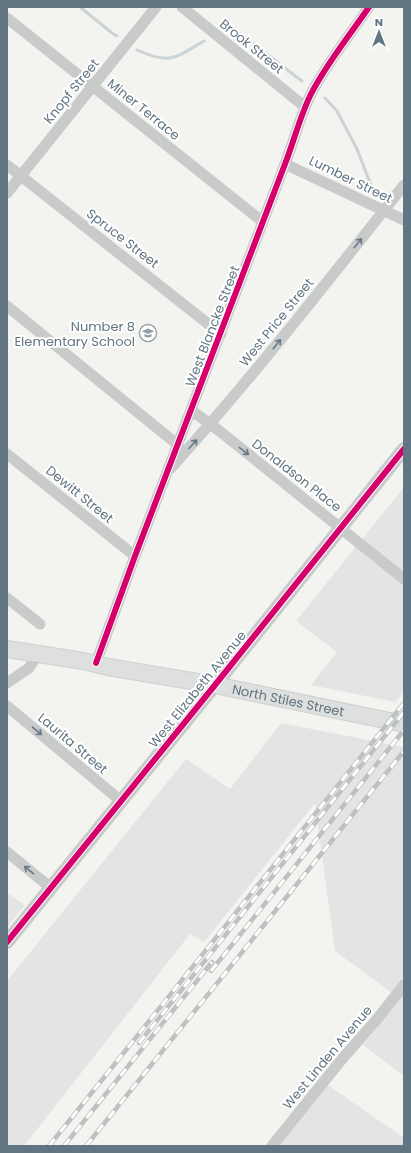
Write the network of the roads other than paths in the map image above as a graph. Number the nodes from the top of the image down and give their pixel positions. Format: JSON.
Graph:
{"nodes":[{"id":1,"x":156,"y":7,"type":"edge"},
{"id":2,"x":182,"y":7,"type":"edge"},
{"id":3,"x":368,"y":8,"type":"edge"},
{"id":4,"x":7,"y":18,"type":"edge"},
{"id":5,"x":93,"y":86,"type":"junction"},
{"id":6,"x":305,"y":107,"type":"junction"},
{"id":7,"x":285,"y":164,"type":"junction"},
{"id":8,"x":7,"y":165,"type":"edge"},
{"id":9,"x":21,"y":176,"type":"junction"},
{"id":10,"x":404,"y":185,"type":"edge"},
{"id":11,"x":7,"y":193,"type":"edge"},
{"id":12,"x":384,"y":211,"type":"junction"},
{"id":13,"x":404,"y":220,"type":"edge"},
{"id":14,"x":263,"y":222,"type":"junction"},
{"id":15,"x":7,"y":306,"type":"edge"},
{"id":16,"x":221,"y":334,"type":"junction"},
{"id":17,"x":191,"y":410,"type":"junction"},
{"id":18,"x":210,"y":424,"type":"junction"},
{"id":19,"x":178,"y":445,"type":"junction"},
{"id":20,"x":404,"y":449,"type":"edge"},
{"id":21,"x":7,"y":454,"type":"edge"},
{"id":22,"x":167,"y":473,"type":"junction"},
{"id":23,"x":341,"y":528,"type":"junction"},
{"id":24,"x":135,"y":556,"type":"junction"},
{"id":25,"x":404,"y":579,"type":"edge"},
{"id":26,"x":7,"y":598,"type":"edge"},
{"id":27,"x":40,"y":624,"type":"dead end"},
{"id":28,"x":7,"y":649,"type":"edge"},
{"id":29,"x":38,"y":654,"type":"junction"},
{"id":30,"x":96,"y":663,"type":"junction"},
{"id":31,"x":7,"y":683,"type":"edge"},
{"id":32,"x":215,"y":685,"type":"junction"},
{"id":33,"x":7,"y":706,"type":"edge"},
{"id":34,"x":404,"y":724,"type":"edge"},
{"id":35,"x":121,"y":801,"type":"junction"},
{"id":36,"x":7,"y":852,"type":"edge"},
{"id":37,"x":50,"y":888,"type":"junction"},
{"id":38,"x":7,"y":942,"type":"edge"},
{"id":39,"x":404,"y":985,"type":"edge"},
{"id":40,"x":272,"y":1146,"type":"edge"}],
"edges":[{"from":1,"to":5,"type":"street","name":"Knopf Street"},
{"from":2,"to":6,"type":"street","name":"Brook Street"},
{"from":3,"to":6,"type":"street","name":"West Blancke Street"},
{"from":4,"to":5,"type":"street","name":"Miner Terrace"},
{"from":5,"to":9,"type":"street","name":"Knopf Street"},
{"from":5,"to":14,"type":"street","name":"Miner Terrace"},
{"from":6,"to":7,"type":"street","name":"West Blancke Street"},
{"from":7,"to":12,"type":"street","name":"Lumber Street"},
{"from":7,"to":14,"type":"street","name":"West Blancke Street"},
{"from":8,"to":9,"type":"street","name":"Spruce Street"},
{"from":9,"to":11,"type":"street","name":"Knopf Street"},
{"from":9,"to":16,"type":"street","name":"Spruce Street"},
{"from":10,"to":12,"type":"street","name":"West Price Street"},
{"from":12,"to":13,"type":"street","name":"Lumber Street"},
{"from":18,"to":12,"type":"street","name":"West Price Street","one_way":true},
{"from":14,"to":16,"type":"street","name":"West Blancke Street"},
{"from":15,"to":19,"type":"street"},
{"from":16,"to":17,"type":"street","name":"West Blancke Street"},
{"from":17,"to":18,"type":"street","name":"Donaldson Place"},
{"from":17,"to":19,"type":"street","name":"West Blancke Street"},
{"from":22,"to":18,"type":"street","name":"West Price Street","one_way":true},
{"from":18,"to":23,"type":"street","name":"Donaldson Place","one_way":true},
{"from":19,"to":22,"type":"street","name":"West Blancke Street"},
{"from":20,"to":23,"type":"street","name":"West Elizabeth Avenue"},
{"from":21,"to":24,"type":"street","name":"Dewitt Street"},
{"from":22,"to":24,"type":"street","name":"West Blancke Street"},
{"from":23,"to":25,"type":"street","name":"Donaldson Place"},
{"from":23,"to":32,"type":"street","name":"West Elizabeth Avenue"},
{"from":24,"to":30,"type":"street","name":"West Blancke Street"},
{"from":26,"to":27,"type":"street"},
{"from":28,"to":29,"type":"main road","name":"North Stiles Street"},
{"from":29,"to":30,"type":"main road","name":"North Stiles Street"},
{"from":29,"to":31,"type":"street"},
{"from":30,"to":32,"type":"main road","name":"North Stiles Street"},
{"from":32,"to":34,"type":"main road","name":"North Stiles Street"},
{"from":32,"to":35,"type":"street","name":"West Elizabeth Avenue"},
{"from":33,"to":35,"type":"street","name":"Laurita Street","one_way":true},
{"from":35,"to":37,"type":"street","name":"West Elizabeth Avenue"},
{"from":37,"to":36,"type":"street","one_way":true},
{"from":37,"to":38,"type":"street","name":"West Elizabeth Avenue"},
{"from":39,"to":40,"type":"street","name":"West Linden Avenue"}]}
